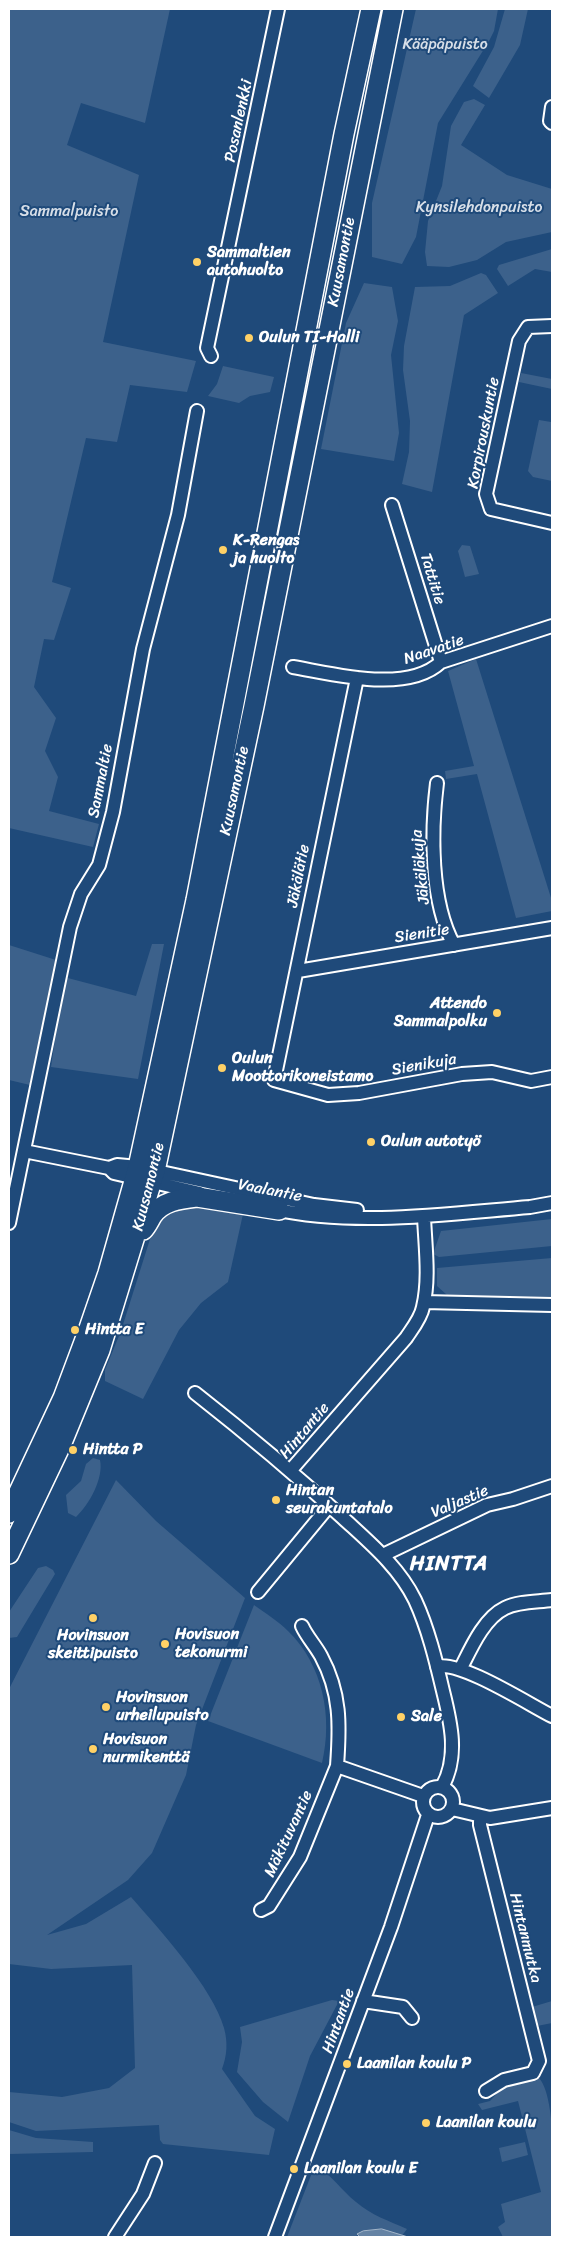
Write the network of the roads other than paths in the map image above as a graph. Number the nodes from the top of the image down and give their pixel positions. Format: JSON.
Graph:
{"nodes":[{"id":1,"x":278,"y":9,"type":"edge"},
{"id":2,"x":371,"y":9,"type":"edge"},
{"id":3,"x":393,"y":9,"type":"edge"},
{"id":4,"x":552,"y":107,"type":"edge"},
{"id":5,"x":552,"y":123,"type":"edge"},
{"id":6,"x":552,"y":326,"type":"edge"},
{"id":7,"x":211,"y":356,"type":"dead end"},
{"id":8,"x":196,"y":411,"type":"dead end"},
{"id":9,"x":392,"y":505,"type":"dead end"},
{"id":10,"x":552,"y":523,"type":"edge"},
{"id":11,"x":552,"y":626,"type":"edge"},
{"id":12,"x":441,"y":662,"type":"junction"},
{"id":13,"x":293,"y":667,"type":"dead end"},
{"id":14,"x":357,"y":678,"type":"junction"},
{"id":15,"x":437,"y":783,"type":"dead end"},
{"id":16,"x":552,"y":928,"type":"edge"},
{"id":17,"x":454,"y":945,"type":"junction"},
{"id":18,"x":298,"y":971,"type":"junction"},
{"id":19,"x":552,"y":1077,"type":"edge"},
{"id":20,"x":274,"y":1080,"type":"joint"},
{"id":21,"x":24,"y":1151,"type":"junction"},
{"id":22,"x":145,"y":1175,"type":"junction"},
{"id":23,"x":552,"y":1203,"type":"edge"},
{"id":24,"x":279,"y":1210,"type":"junction"},
{"id":25,"x":402,"y":1216,"type":"junction"},
{"id":26,"x":424,"y":1216,"type":"junction"},
{"id":27,"x":9,"y":1224,"type":"edge"},
{"id":28,"x":136,"y":1239,"type":"junction"},
{"id":29,"x":424,"y":1302,"type":"junction"},
{"id":30,"x":552,"y":1305,"type":"edge"},
{"id":31,"x":195,"y":1393,"type":"dead end"},
{"id":32,"x":290,"y":1471,"type":"junction"},
{"id":33,"x":552,"y":1486,"type":"edge"},
{"id":34,"x":329,"y":1506,"type":"junction"},
{"id":35,"x":9,"y":1513,"type":"edge"},
{"id":36,"x":9,"y":1554,"type":"edge"},
{"id":37,"x":383,"y":1555,"type":"junction"},
{"id":38,"x":258,"y":1592,"type":"dead end"},
{"id":39,"x":552,"y":1600,"type":"edge"},
{"id":40,"x":302,"y":1626,"type":"dead end"},
{"id":41,"x":437,"y":1667,"type":"junction"},
{"id":42,"x":461,"y":1668,"type":"junction"},
{"id":43,"x":552,"y":1716,"type":"edge"},
{"id":44,"x":337,"y":1766,"type":"junction"},
{"id":45,"x":442,"y":1787,"type":"junction"},
{"id":46,"x":423,"y":1796,"type":"junction"},
{"id":47,"x":552,"y":1808,"type":"edge"},
{"id":48,"x":452,"y":1809,"type":"junction"},
{"id":49,"x":428,"y":1815,"type":"junction"},
{"id":50,"x":480,"y":1817,"type":"junction"},
{"id":51,"x":261,"y":1910,"type":"dead end"},
{"id":52,"x":363,"y":2001,"type":"junction"},
{"id":53,"x":412,"y":2018,"type":"dead end"},
{"id":54,"x":486,"y":2091,"type":"dead end"},
{"id":55,"x":156,"y":2162,"type":"dead end"},
{"id":56,"x":115,"y":2237,"type":"edge"},
{"id":57,"x":275,"y":2237,"type":"edge"}],
"edges":[{"from":1,"to":7,"type":"street","name":"Posanlenkki"},
{"from":2,"to":22,"type":"highway","name":"Kuusamontie"},
{"from":3,"to":22,"type":"highway","name":"Kuusamontie"},
{"from":4,"to":5,"type":"street"},
{"from":6,"to":10,"type":"street","name":"Korpirouskuntie"},
{"from":8,"to":21,"type":"street","name":"Sammaltie"},
{"from":9,"to":12,"type":"street","name":"Tattitie"},
{"from":11,"to":12,"type":"street","name":"Naavatie"},
{"from":12,"to":14,"type":"street","name":"Naavatie"},
{"from":13,"to":14,"type":"street","name":"Naavatie"},
{"from":14,"to":18,"type":"street","name":"Jäkälätie"},
{"from":15,"to":17,"type":"street","name":"Jäkäläkuja"},
{"from":16,"to":17,"type":"street","name":"Sienitie"},
{"from":17,"to":18,"type":"street","name":"Sienitie"},
{"from":18,"to":20,"type":"street","name":"Jäkälätie"},
{"from":19,"to":20,"type":"street","name":"Sienikuja"},
{"from":21,"to":22,"type":"street"},
{"from":21,"to":27,"type":"street","name":"Sammaltie"},
{"from":22,"to":24,"type":"street","name":"Vaalantie"},
{"from":22,"to":25,"type":"street","name":"Vaalantie"},
{"from":22,"to":28,"type":"highway","name":"Kuusamontie"},
{"from":22,"to":35,"type":"highway","name":"Kuusamontie"},
{"from":23,"to":26,"type":"street","name":"Vaalantie"},
{"from":24,"to":25,"type":"street","name":"Vaalantie"},
{"from":24,"to":28,"type":"highway"},
{"from":25,"to":26,"type":"street","name":"Vaalantie"},
{"from":26,"to":29,"type":"street","name":"Hintantie"},
{"from":28,"to":36,"type":"highway","name":"Kuusamontie"},
{"from":29,"to":30,"type":"street"},
{"from":29,"to":32,"type":"street","name":"Hintantie"},
{"from":31,"to":32,"type":"street"},
{"from":32,"to":34,"type":"street","name":"Hintantie"},
{"from":33,"to":37,"type":"street","name":"Valjastie"},
{"from":34,"to":37,"type":"street","name":"Hintantie"},
{"from":34,"to":38,"type":"street"},
{"from":37,"to":41,"type":"street","name":"Hintantie"},
{"from":39,"to":42,"type":"street"},
{"from":40,"to":44,"type":"street","name":"Mäkituvantie"},
{"from":41,"to":42,"type":"street"},
{"from":41,"to":45,"type":"street","name":"Hintantie"},
{"from":42,"to":43,"type":"street"},
{"from":44,"to":46,"type":"street"},
{"from":44,"to":51,"type":"street","name":"Mäkituvantie"},
{"from":45,"to":46,"type":"street"},
{"from":45,"to":48,"type":"street"},
{"from":46,"to":49,"type":"street"},
{"from":47,"to":50,"type":"street"},
{"from":48,"to":49,"type":"street"},
{"from":48,"to":50,"type":"street"},
{"from":49,"to":52,"type":"street","name":"Hintantie"},
{"from":50,"to":54,"type":"street","name":"Hintanmutka"},
{"from":52,"to":53,"type":"street"},
{"from":52,"to":57,"type":"street","name":"Hintantie"},
{"from":55,"to":56,"type":"street"}]}
